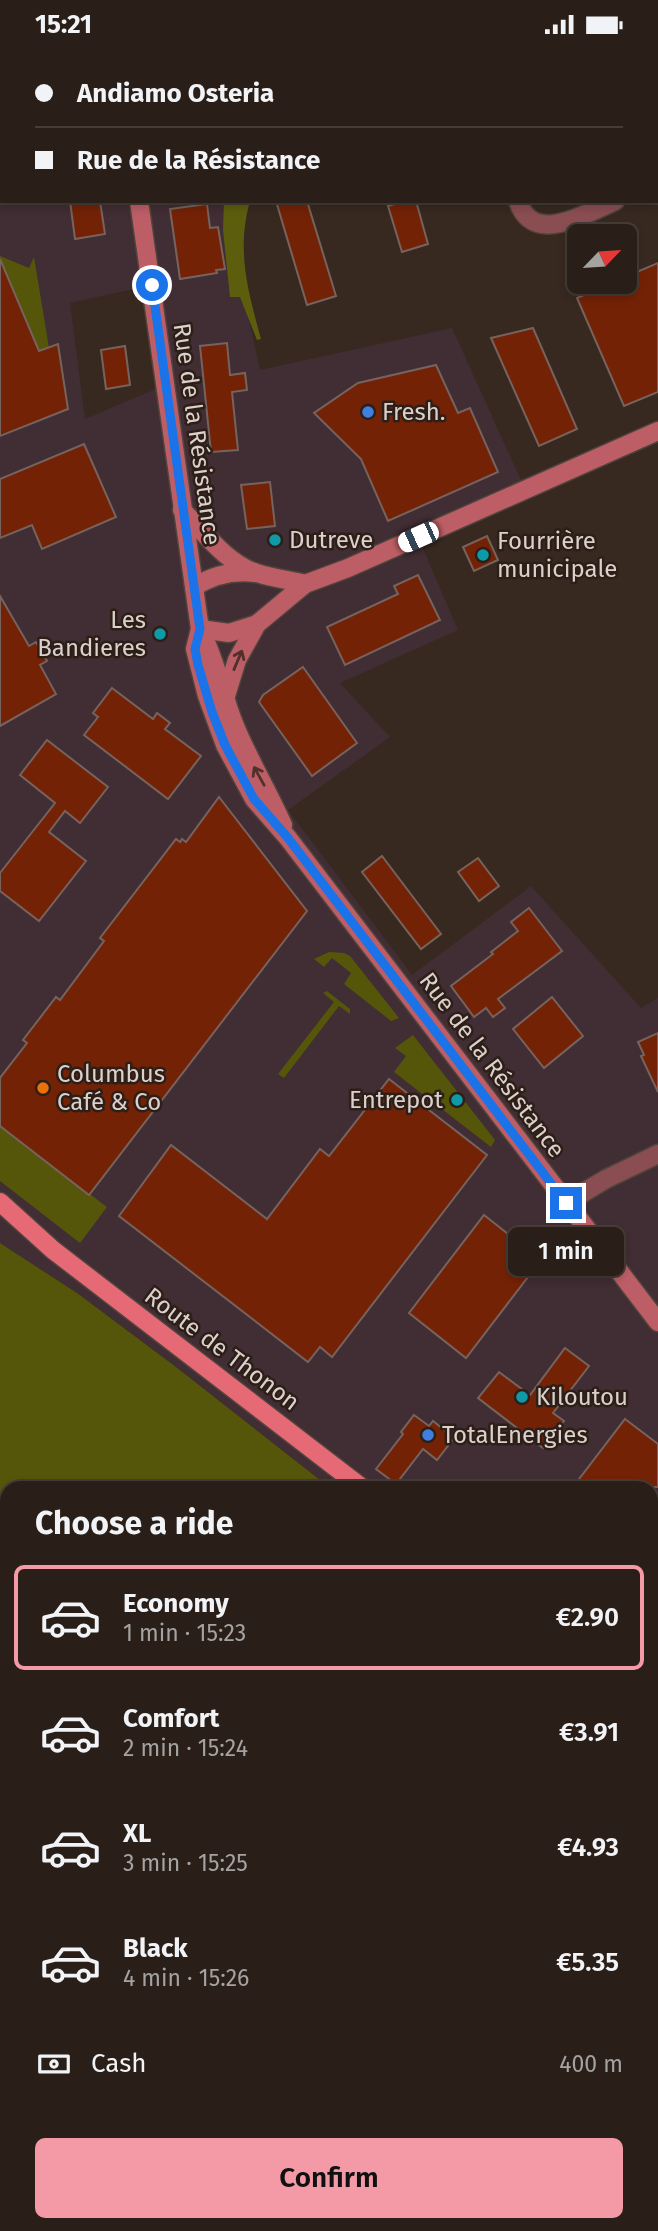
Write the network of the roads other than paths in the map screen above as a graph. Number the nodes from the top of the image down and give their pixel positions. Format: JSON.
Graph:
{"nodes":[{"id":1,"x":140,"y":203,"type":"edge"},
{"id":2,"x":519,"y":203,"type":"edge"},
{"id":3,"x":610,"y":203,"type":"edge"},
{"id":4,"x":658,"y":431,"type":"edge"},
{"id":5,"x":182,"y":510,"type":"junction"},
{"id":6,"x":255,"y":573,"type":"junction"},
{"id":7,"x":305,"y":584,"type":"junction"},
{"id":8,"x":194,"y":587,"type":"junction"},
{"id":9,"x":257,"y":624,"type":"junction"},
{"id":10,"x":200,"y":629,"type":"junction"},
{"id":11,"x":225,"y":699,"type":"junction"},
{"id":12,"x":288,"y":838,"type":"junction"},
{"id":13,"x":658,"y":1154,"type":"edge"},
{"id":14,"x":0,"y":1202,"type":"edge"},
{"id":15,"x":566,"y":1203,"type":"junction"},
{"id":16,"x":0,"y":1220,"type":"edge"},
{"id":17,"x":52,"y":1250,"type":"junction"},
{"id":18,"x":658,"y":1322,"type":"edge"},
{"id":19,"x":353,"y":1481,"type":"edge"}],
"edges":[{"from":1,"to":5,"type":"street","name":"Rue de la Résistance"},
{"from":2,"to":3,"type":"street"},
{"from":4,"to":7,"type":"street"},
{"from":5,"to":6,"type":"street"},
{"from":5,"to":8,"type":"street","name":"Rue de la Résistance"},
{"from":6,"to":7,"type":"street"},
{"from":6,"to":8,"type":"street"},
{"from":7,"to":9,"type":"street"},
{"from":8,"to":10,"type":"street","name":"Rue de la Résistance"},
{"from":9,"to":10,"type":"street"},
{"from":11,"to":9,"type":"street","one_way":true},
{"from":10,"to":11,"type":"street","name":"Rue de la Résistance"},
{"from":10,"to":12,"type":"street","name":"Rue de la Résistance"},
{"from":12,"to":11,"type":"street","name":"Rue de la Résistance","one_way":true},
{"from":12,"to":15,"type":"street","name":"Rue de la Résistance"},
{"from":13,"to":15,"type":"street"},
{"from":14,"to":17,"type":"main road","name":"Route de Thonon"},
{"from":15,"to":18,"type":"street","name":"Rue de la Résistance"},
{"from":16,"to":17,"type":"main road","name":"Route de Thonon"},
{"from":17,"to":19,"type":"main road","name":"Route de Thonon"}]}
